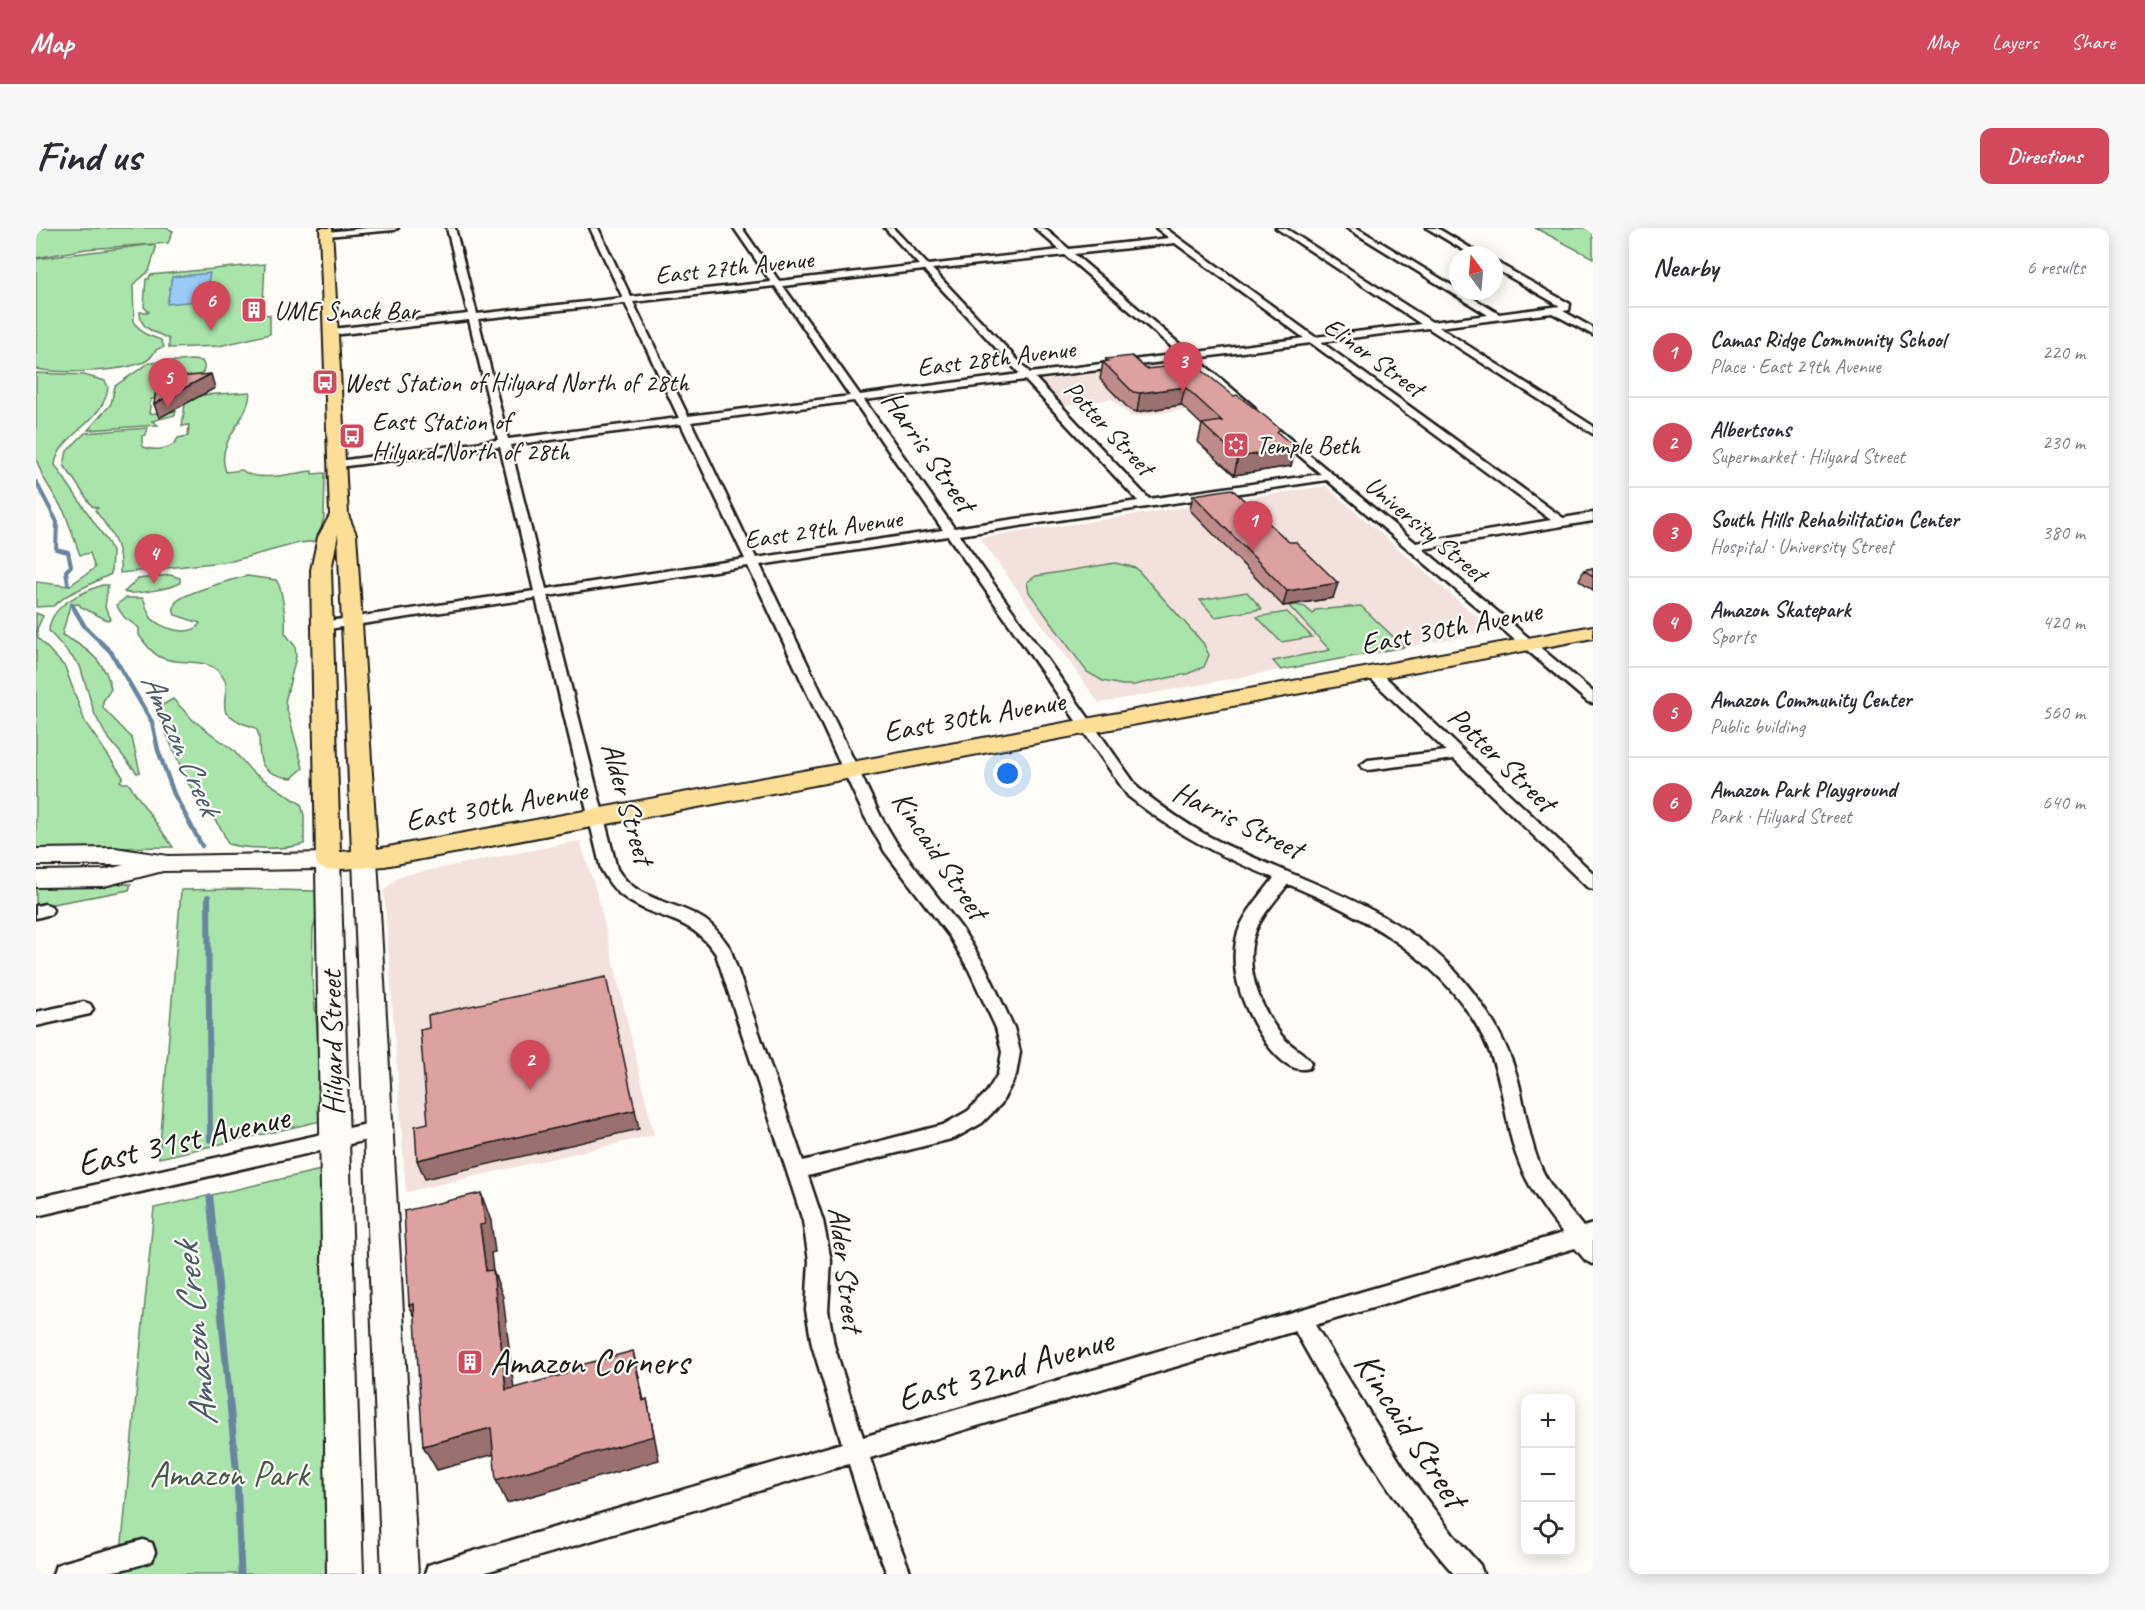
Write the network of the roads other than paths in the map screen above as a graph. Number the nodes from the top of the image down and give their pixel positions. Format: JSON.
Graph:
{"nodes":[{"id":1,"x":394,"y":228,"type":"edge"},
{"id":2,"x":452,"y":228,"type":"edge"},
{"id":3,"x":594,"y":228,"type":"edge"},
{"id":4,"x":738,"y":228,"type":"edge"},
{"id":5,"x":889,"y":228,"type":"edge"},
{"id":6,"x":1039,"y":228,"type":"edge"},
{"id":7,"x":1160,"y":228,"type":"edge"},
{"id":8,"x":1280,"y":228,"type":"edge"},
{"id":9,"x":1351,"y":228,"type":"edge"},
{"id":10,"x":1431,"y":228,"type":"edge"},
{"id":11,"x":327,"y":231,"type":"edge"},
{"id":12,"x":1177,"y":240,"type":"junction"},
{"id":13,"x":1462,"y":246,"type":"edge"},
{"id":14,"x":1068,"y":252,"type":"junction"},
{"id":15,"x":926,"y":268,"type":"junction"},
{"id":16,"x":1503,"y":269,"type":"edge"},
{"id":17,"x":777,"y":284,"type":"junction"},
{"id":18,"x":628,"y":300,"type":"junction"},
{"id":19,"x":1554,"y":310,"type":"junction"},
{"id":20,"x":474,"y":317,"type":"junction"},
{"id":21,"x":1498,"y":317,"type":"junction"},
{"id":22,"x":1430,"y":326,"type":"junction"},
{"id":23,"x":332,"y":332,"type":"junction"},
{"id":24,"x":1593,"y":332,"type":"edge"},
{"id":25,"x":1314,"y":341,"type":"junction"},
{"id":26,"x":1188,"y":356,"type":"junction"},
{"id":27,"x":1027,"y":376,"type":"junction"},
{"id":28,"x":857,"y":398,"type":"junction"},
{"id":29,"x":685,"y":420,"type":"junction"},
{"id":30,"x":1593,"y":431,"type":"edge"},
{"id":31,"x":506,"y":443,"type":"junction"},
{"id":32,"x":338,"y":464,"type":"junction"},
{"id":33,"x":1330,"y":476,"type":"junction"},
{"id":34,"x":1146,"y":503,"type":"junction"},
{"id":35,"x":339,"y":515,"type":"junction"},
{"id":36,"x":1593,"y":517,"type":"edge"},
{"id":37,"x":1562,"y":522,"type":"junction"},
{"id":38,"x":951,"y":533,"type":"junction"},
{"id":39,"x":1413,"y":547,"type":"junction"},
{"id":40,"x":752,"y":562,"type":"junction"},
{"id":41,"x":542,"y":594,"type":"junction"},
{"id":42,"x":351,"y":622,"type":"junction"},
{"id":43,"x":322,"y":626,"type":"junction"},
{"id":44,"x":1593,"y":632,"type":"edge"},
{"id":45,"x":1527,"y":644,"type":"junction"},
{"id":46,"x":1374,"y":674,"type":"junction"},
{"id":47,"x":1593,"y":699,"type":"edge"},
{"id":48,"x":1086,"y":728,"type":"junction"},
{"id":49,"x":1457,"y":754,"type":"junction"},
{"id":50,"x":1368,"y":765,"type":"dead end"},
{"id":51,"x":851,"y":770,"type":"junction"},
{"id":52,"x":596,"y":819,"type":"junction"},
{"id":53,"x":36,"y":857,"type":"edge"},
{"id":54,"x":365,"y":859,"type":"junction"},
{"id":55,"x":328,"y":861,"type":"junction"},
{"id":56,"x":168,"y":864,"type":"junction"},
{"id":57,"x":1285,"y":876,"type":"junction"},
{"id":58,"x":36,"y":879,"type":"edge"},
{"id":59,"x":1593,"y":883,"type":"edge"},
{"id":60,"x":84,"y":1009,"type":"dead end"},
{"id":61,"x":36,"y":1019,"type":"edge"},
{"id":62,"x":1302,"y":1063,"type":"dead end"},
{"id":63,"x":380,"y":1129,"type":"junction"},
{"id":64,"x":334,"y":1139,"type":"junction"},
{"id":65,"x":796,"y":1171,"type":"junction"},
{"id":66,"x":36,"y":1207,"type":"edge"},
{"id":67,"x":1586,"y":1235,"type":"edge"},
{"id":68,"x":1593,"y":1254,"type":"edge"},
{"id":69,"x":1299,"y":1319,"type":"junction"},
{"id":70,"x":855,"y":1450,"type":"junction"},
{"id":71,"x":143,"y":1552,"type":"dead end"},
{"id":72,"x":65,"y":1574,"type":"edge"},
{"id":73,"x":345,"y":1574,"type":"edge"},
{"id":74,"x":400,"y":1574,"type":"edge"},
{"id":75,"x":437,"y":1574,"type":"edge"},
{"id":76,"x":899,"y":1574,"type":"edge"},
{"id":77,"x":1471,"y":1574,"type":"edge"}],
"edges":[{"from":1,"to":11,"type":"street"},
{"from":2,"to":20,"type":"street","name":"Alder Street"},
{"from":3,"to":18,"type":"street","name":"Kincaid Street"},
{"from":4,"to":17,"type":"street","name":"Harris Street"},
{"from":5,"to":15,"type":"street","name":"Potter Street"},
{"from":6,"to":14,"type":"street","name":"University Street"},
{"from":7,"to":12,"type":"street","name":"Elinor Street"},
{"from":8,"to":22,"type":"street"},
{"from":9,"to":21,"type":"street"},
{"from":10,"to":13,"type":"street"},
{"from":11,"to":23,"type":"main road","name":"Hilyard Street"},
{"from":12,"to":14,"type":"street","name":"East 27th Avenue"},
{"from":12,"to":25,"type":"street","name":"Elinor Street"},
{"from":14,"to":15,"type":"street","name":"East 27th Avenue"},
{"from":14,"to":26,"type":"street","name":"University Street"},
{"from":15,"to":17,"type":"street","name":"East 27th Avenue"},
{"from":15,"to":27,"type":"street","name":"Potter Street"},
{"from":16,"to":19,"type":"street"},
{"from":17,"to":18,"type":"street","name":"East 27th Avenue"},
{"from":17,"to":28,"type":"street","name":"Harris Street"},
{"from":18,"to":20,"type":"street","name":"East 27th Avenue"},
{"from":18,"to":29,"type":"street","name":"Kincaid Street"},
{"from":19,"to":21,"type":"street","name":"East 28th Avenue"},
{"from":19,"to":24,"type":"street"},
{"from":20,"to":23,"type":"street","name":"East 27th Avenue"},
{"from":20,"to":31,"type":"street","name":"Alder Street"},
{"from":21,"to":22,"type":"street","name":"East 28th Avenue"},
{"from":22,"to":25,"type":"street","name":"East 28th Avenue"},
{"from":22,"to":30,"type":"street"},
{"from":23,"to":32,"type":"main road","name":"Hilyard Street"},
{"from":25,"to":26,"type":"street","name":"East 28th Avenue"},
{"from":25,"to":37,"type":"street","name":"Elinor Street"},
{"from":26,"to":27,"type":"street","name":"East 28th Avenue"},
{"from":26,"to":33,"type":"street","name":"University Street"},
{"from":27,"to":28,"type":"street","name":"East 28th Avenue"},
{"from":27,"to":34,"type":"street","name":"Potter Street"},
{"from":28,"to":29,"type":"street","name":"East 28th Avenue"},
{"from":28,"to":38,"type":"street","name":"Harris Street"},
{"from":29,"to":31,"type":"street","name":"East 28th Avenue"},
{"from":29,"to":40,"type":"street","name":"Kincaid Street"},
{"from":31,"to":32,"type":"street","name":"East 28th Avenue"},
{"from":31,"to":41,"type":"street","name":"Alder Street"},
{"from":32,"to":35,"type":"main road","name":"Hilyard Street"},
{"from":33,"to":34,"type":"street","name":"East 29th Avenue"},
{"from":33,"to":39,"type":"street","name":"University Street"},
{"from":34,"to":38,"type":"street","name":"East 29th Avenue"},
{"from":35,"to":42,"type":"main road","name":"Hilyard Street"},
{"from":35,"to":43,"type":"main road","name":"Hilyard Street"},
{"from":36,"to":37,"type":"street"},
{"from":37,"to":39,"type":"street"},
{"from":38,"to":40,"type":"street","name":"East 29th Avenue"},
{"from":38,"to":48,"type":"street","name":"Harris Street"},
{"from":39,"to":45,"type":"street","name":"University Street"},
{"from":40,"to":41,"type":"street","name":"East 29th Avenue"},
{"from":40,"to":51,"type":"street","name":"Kincaid Street"},
{"from":41,"to":42,"type":"street","name":"East 29th Avenue"},
{"from":41,"to":52,"type":"street","name":"Alder Street"},
{"from":42,"to":43,"type":"street","name":"East 29th Avenue"},
{"from":42,"to":54,"type":"main road","name":"Hilyard Street"},
{"from":43,"to":55,"type":"main road","name":"Hilyard Street"},
{"from":44,"to":45,"type":"main road","name":"East 30th Avenue"},
{"from":45,"to":46,"type":"main road","name":"East 30th Avenue"},
{"from":45,"to":47,"type":"street","name":"University Street"},
{"from":46,"to":48,"type":"main road","name":"East 30th Avenue"},
{"from":46,"to":49,"type":"street","name":"Potter Street"},
{"from":48,"to":51,"type":"main road","name":"East 30th Avenue"},
{"from":48,"to":57,"type":"street","name":"Harris Street"},
{"from":49,"to":50,"type":"street"},
{"from":49,"to":59,"type":"street","name":"Potter Street"},
{"from":51,"to":52,"type":"main road","name":"East 30th Avenue"},
{"from":51,"to":65,"type":"street","name":"Kincaid Street"},
{"from":52,"to":54,"type":"main road","name":"East 30th Avenue"},
{"from":52,"to":65,"type":"street","name":"Alder Street"},
{"from":53,"to":56,"type":"main road"},
{"from":54,"to":55,"type":"main road","name":"East 30th Avenue"},
{"from":54,"to":63,"type":"main road","name":"Hilyard Street"},
{"from":55,"to":56,"type":"main road"},
{"from":55,"to":64,"type":"main road","name":"Hilyard Street"},
{"from":56,"to":58,"type":"main road"},
{"from":57,"to":62,"type":"street"},
{"from":57,"to":67,"type":"street","name":"Harris Street"},
{"from":60,"to":61,"type":"street"},
{"from":63,"to":64,"type":"street","name":"East 31st Avenue"},
{"from":63,"to":74,"type":"main road","name":"Hilyard Street"},
{"from":64,"to":66,"type":"street","name":"East 31st Avenue"},
{"from":64,"to":73,"type":"main road","name":"Hilyard Street"},
{"from":65,"to":70,"type":"street","name":"Alder Street"},
{"from":67,"to":68,"type":"street","name":"Harris Street"},
{"from":67,"to":69,"type":"street","name":"East 32nd Avenue"},
{"from":69,"to":70,"type":"street","name":"East 32nd Avenue"},
{"from":69,"to":77,"type":"street","name":"Kincaid Street"},
{"from":70,"to":75,"type":"street","name":"East 32nd Avenue"},
{"from":70,"to":76,"type":"street","name":"Alder Street"},
{"from":71,"to":72,"type":"street"}]}
